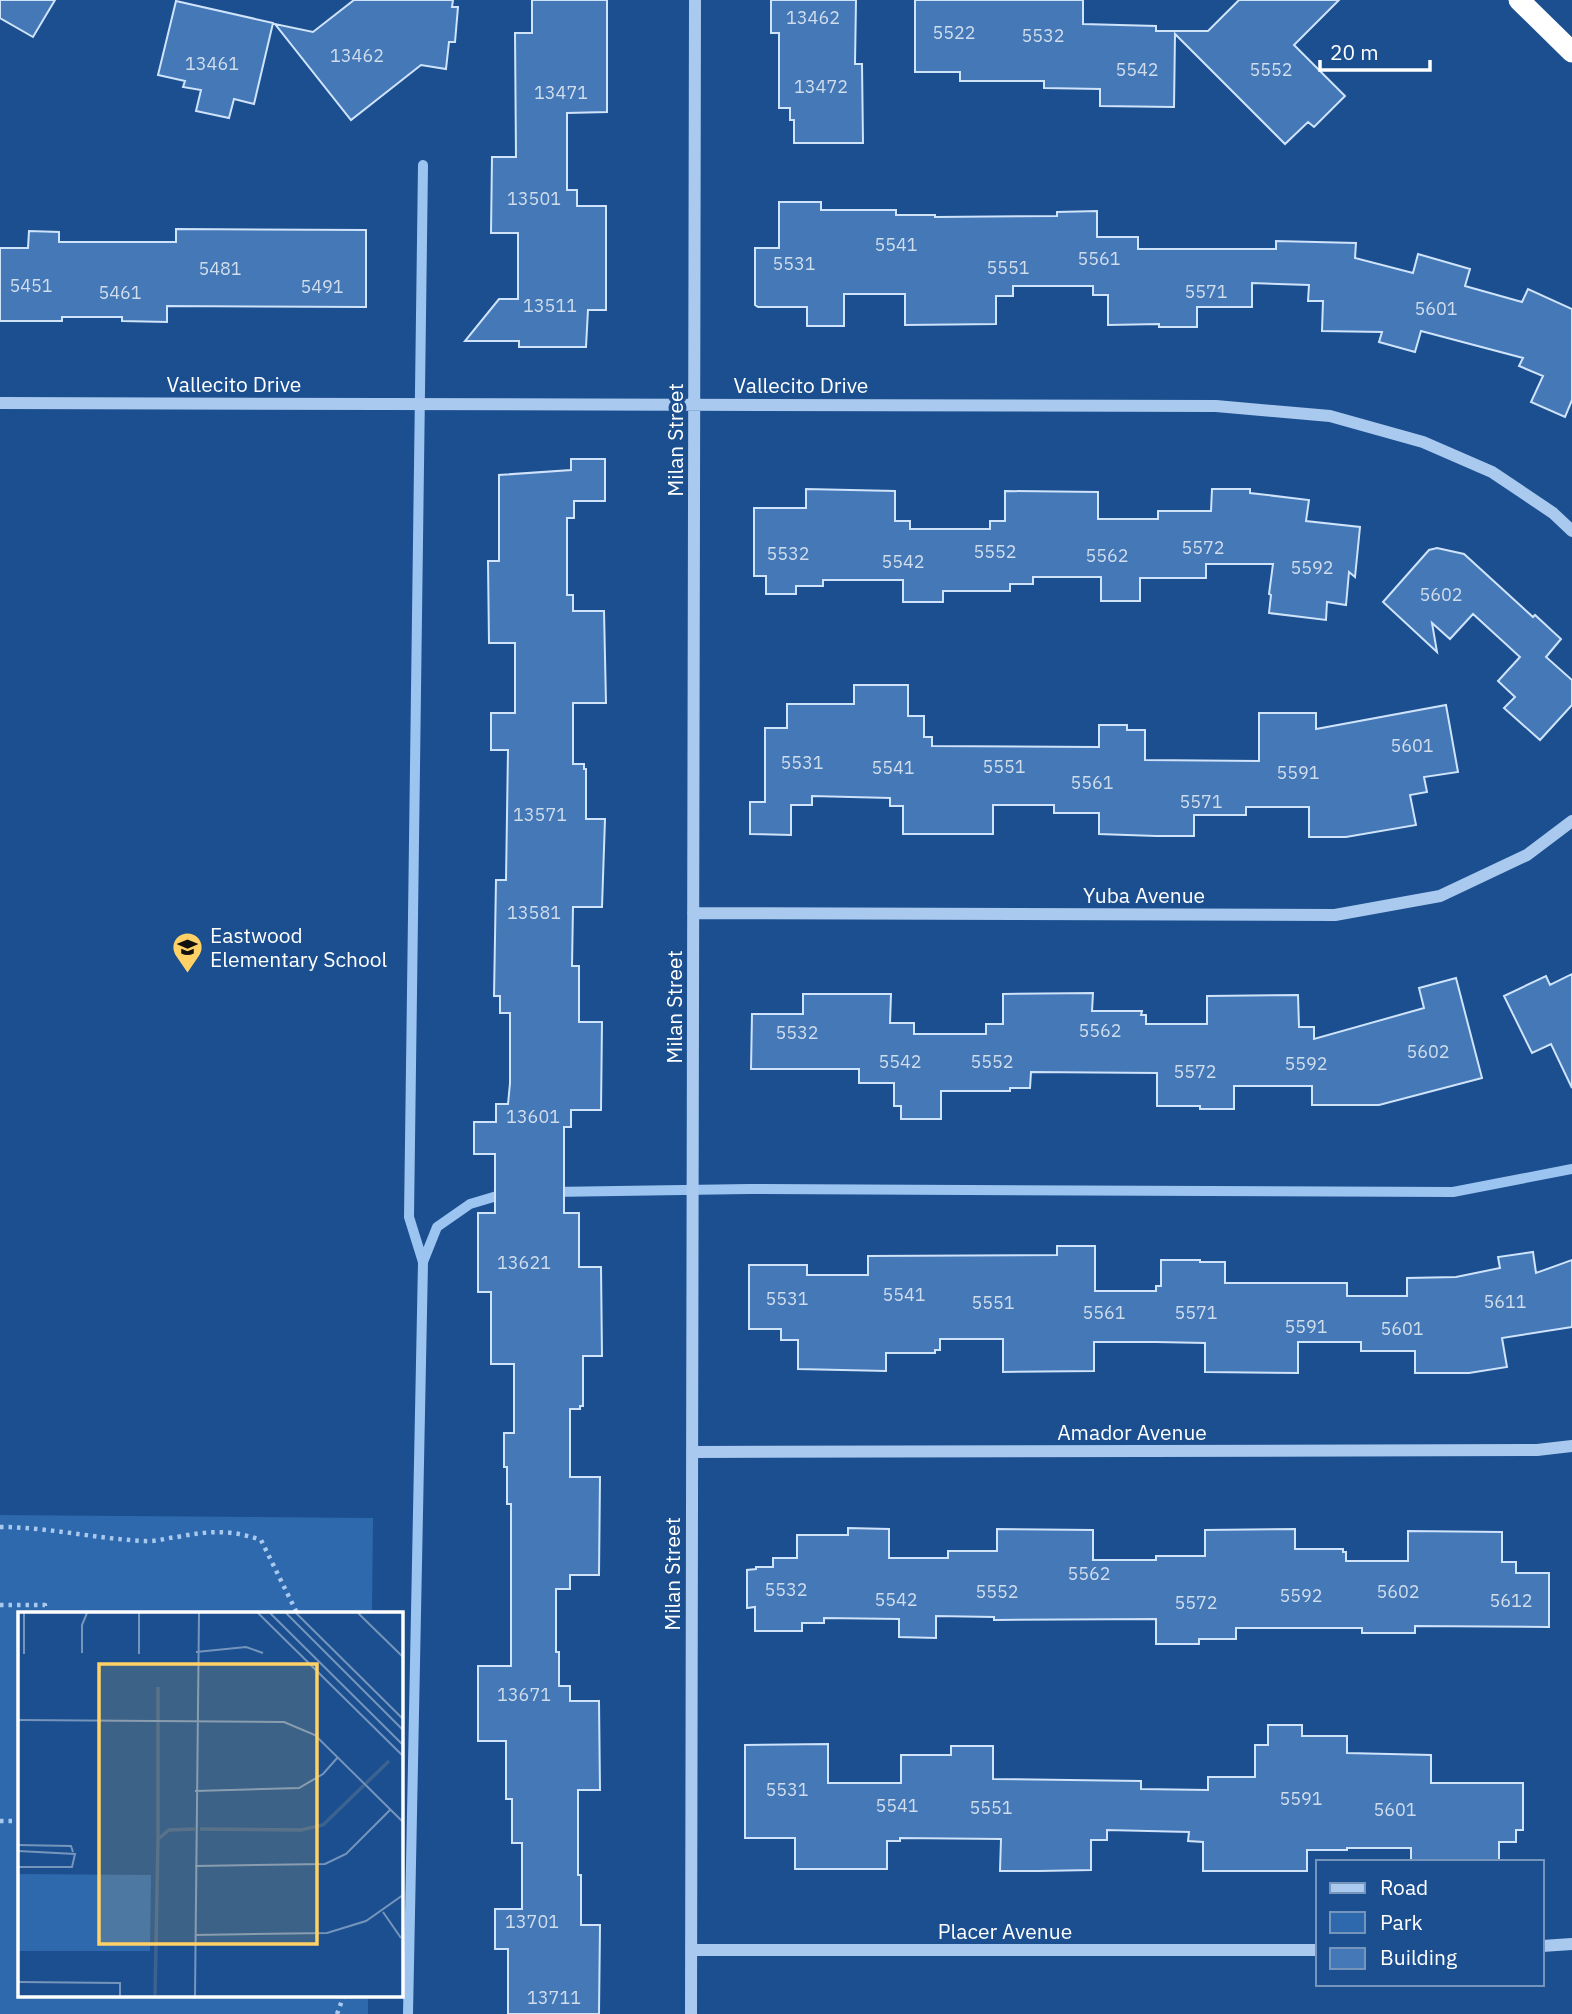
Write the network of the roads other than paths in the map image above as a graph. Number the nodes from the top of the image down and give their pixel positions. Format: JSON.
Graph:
{"nodes":[{"id":1,"x":695,"y":0,"type":"edge"},
{"id":2,"x":1519,"y":0,"type":"edge"},
{"id":3,"x":1572,"y":52,"type":"edge"},
{"id":4,"x":0,"y":403,"type":"edge"},
{"id":5,"x":695,"y":404,"type":"junction"},
{"id":6,"x":1572,"y":531,"type":"edge"},
{"id":7,"x":1572,"y":821,"type":"edge"},
{"id":8,"x":693,"y":913,"type":"junction"},
{"id":9,"x":1572,"y":1446,"type":"edge"},
{"id":10,"x":692,"y":1452,"type":"junction"},
{"id":11,"x":1572,"y":1944,"type":"edge"},
{"id":12,"x":1544,"y":1946,"type":"edge"},
{"id":13,"x":691,"y":1950,"type":"junction"},
{"id":14,"x":1316,"y":1950,"type":"edge"},
{"id":15,"x":691,"y":2014,"type":"edge"}],
"edges":[{"from":1,"to":5,"type":"street","name":"Milan Street"},
{"from":2,"to":3,"type":"highway"},
{"from":4,"to":5,"type":"street","name":"Vallecito Drive"},
{"from":5,"to":6,"type":"street","name":"Vallecito Drive"},
{"from":5,"to":8,"type":"street","name":"Milan Street"},
{"from":7,"to":8,"type":"street","name":"Yuba Avenue"},
{"from":8,"to":10,"type":"street","name":"Milan Street"},
{"from":9,"to":10,"type":"street","name":"Amador Avenue"},
{"from":10,"to":13,"type":"street","name":"Milan Street"},
{"from":11,"to":12,"type":"street"},
{"from":13,"to":14,"type":"street","name":"Placer Avenue"},
{"from":13,"to":15,"type":"street","name":"Milan Street"}]}
